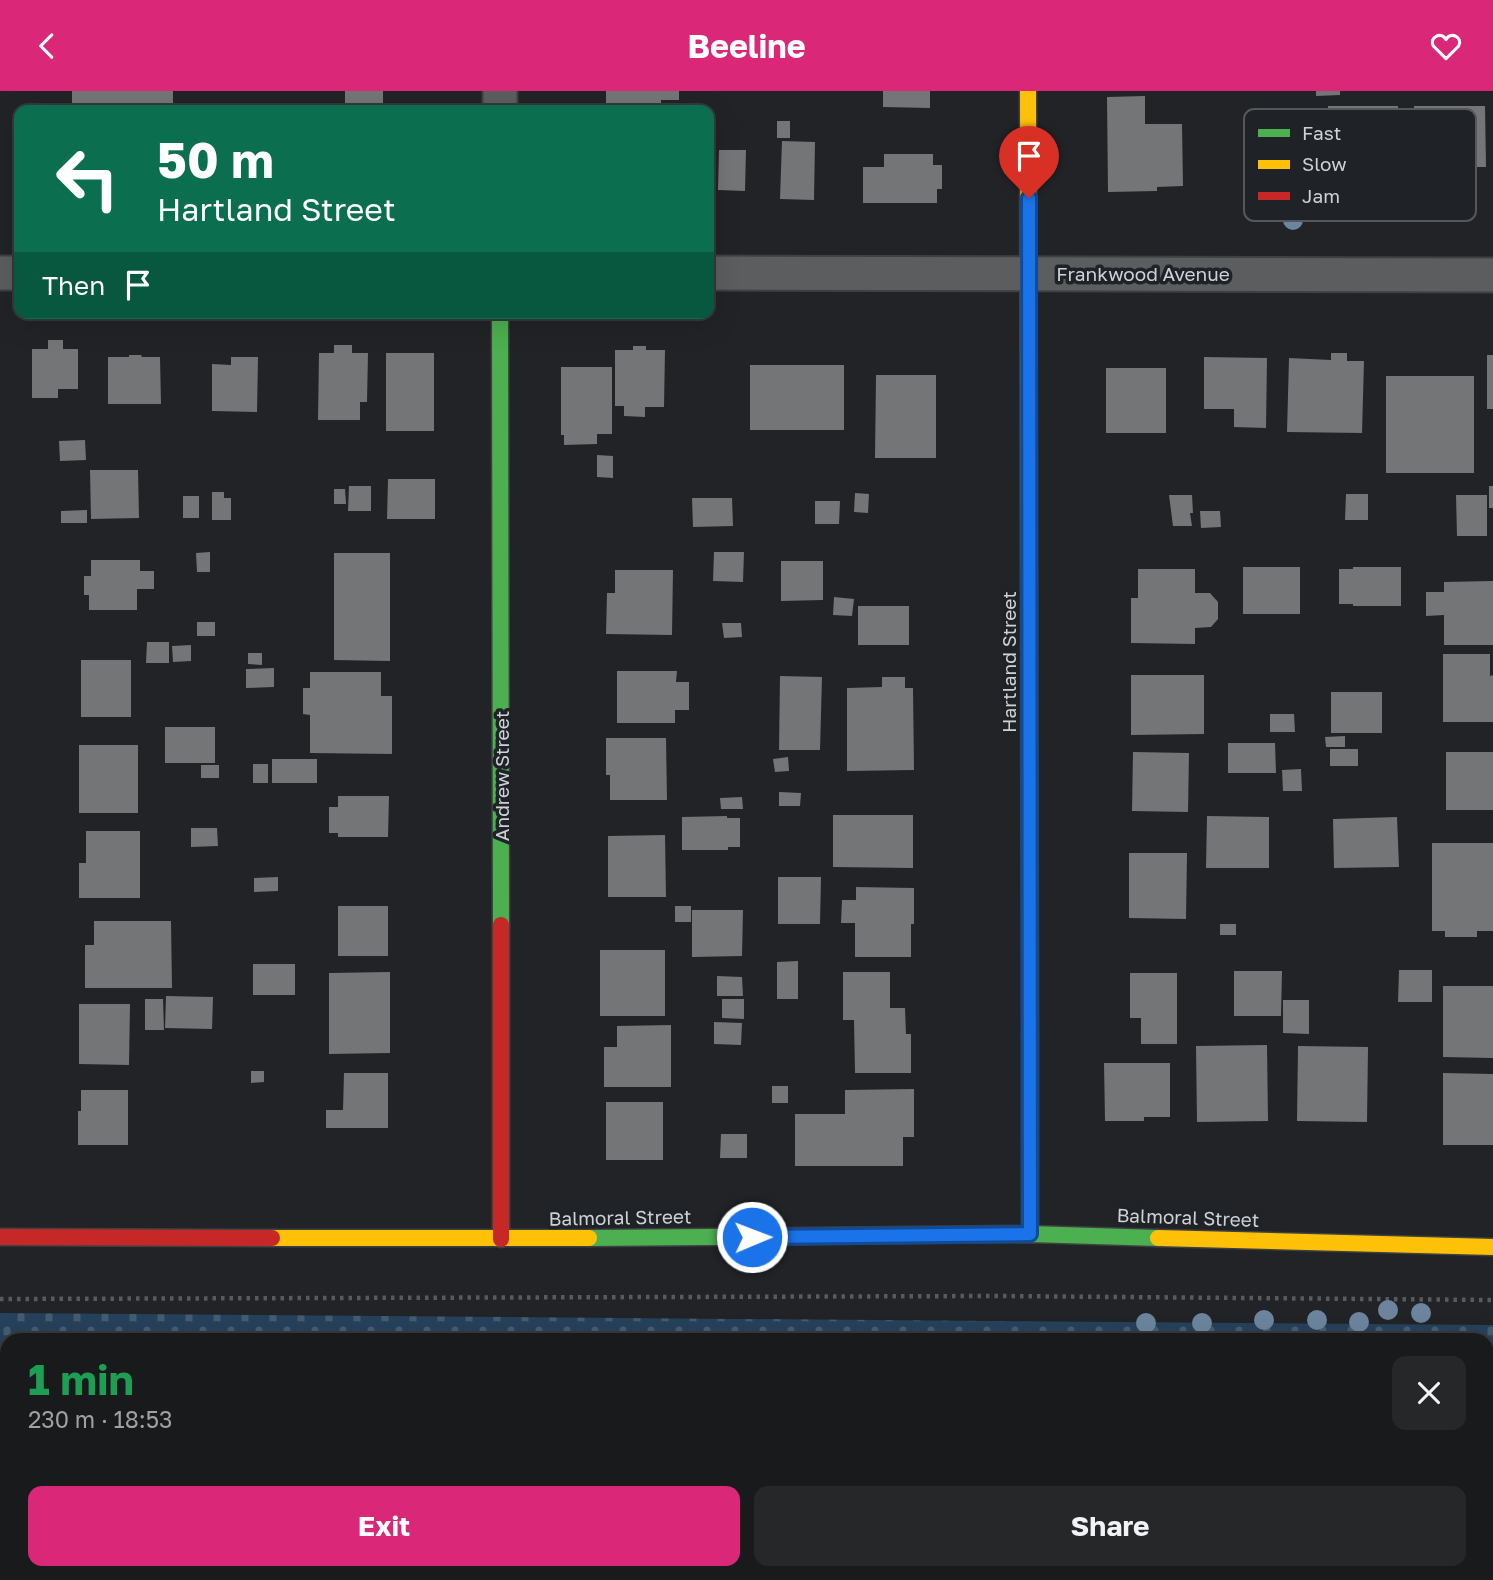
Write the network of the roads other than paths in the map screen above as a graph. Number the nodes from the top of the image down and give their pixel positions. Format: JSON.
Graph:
{"nodes":[{"id":1,"x":1028,"y":91,"type":"edge"},
{"id":2,"x":714,"y":273,"type":"edge"},
{"id":3,"x":1029,"y":273,"type":"junction"},
{"id":4,"x":1493,"y":275,"type":"edge"},
{"id":5,"x":500,"y":319,"type":"edge"},
{"id":6,"x":1030,"y":1234,"type":"junction"},
{"id":7,"x":0,"y":1237,"type":"edge"},
{"id":8,"x":502,"y":1239,"type":"junction"},
{"id":9,"x":1493,"y":1247,"type":"edge"}],
"edges":[{"from":1,"to":3,"type":"street","name":"Hartland Street"},
{"from":2,"to":3,"type":"street","name":"Frankwood Avenue"},
{"from":3,"to":4,"type":"street","name":"Frankwood Avenue"},
{"from":3,"to":6,"type":"street","name":"Hartland Street"},
{"from":5,"to":8,"type":"street","name":"Andrew Street"},
{"from":6,"to":8,"type":"street","name":"Balmoral Street"},
{"from":6,"to":9,"type":"street","name":"Balmoral Street"},
{"from":7,"to":8,"type":"street","name":"Balmoral Street"}]}
